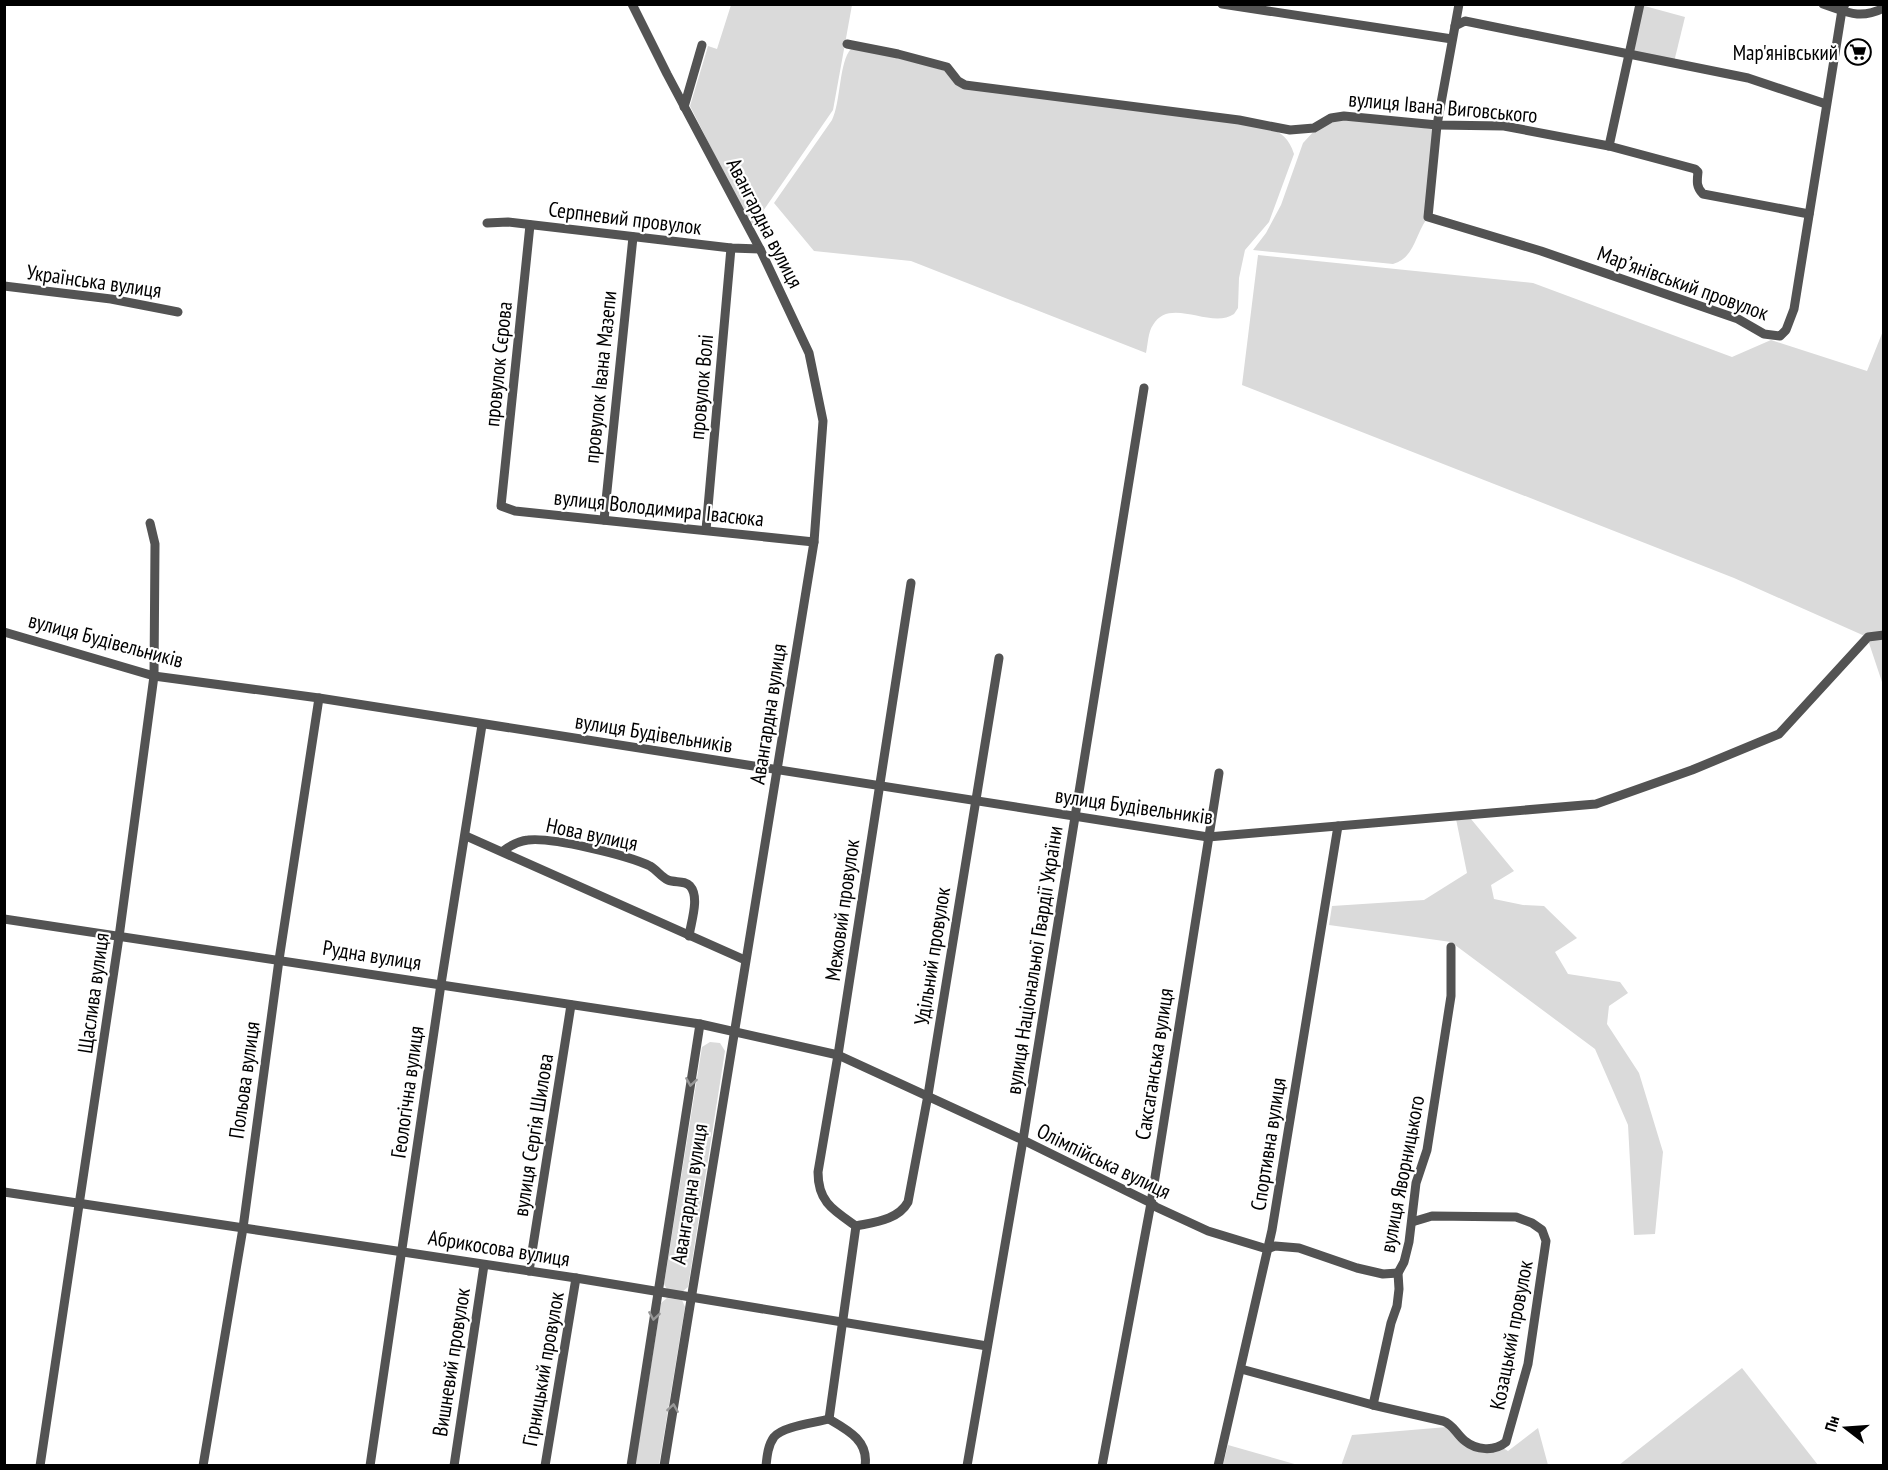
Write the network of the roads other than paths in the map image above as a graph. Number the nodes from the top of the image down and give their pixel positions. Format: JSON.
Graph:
{"nodes":[{"id":1,"x":632,"y":4,"type":"edge"},
{"id":2,"x":1222,"y":4,"type":"edge"},
{"id":3,"x":1459,"y":4,"type":"edge"},
{"id":4,"x":1640,"y":4,"type":"edge"},
{"id":5,"x":1822,"y":4,"type":"edge"},
{"id":6,"x":1844,"y":7,"type":"edge"},
{"id":7,"x":1884,"y":8,"type":"edge"},
{"id":8,"x":1455,"y":26,"type":"junction"},
{"id":9,"x":1452,"y":39,"type":"junction"},
{"id":10,"x":847,"y":44,"type":"dead end"},
{"id":11,"x":702,"y":45,"type":"dead end"},
{"id":12,"x":1629,"y":55,"type":"junction"},
{"id":13,"x":1826,"y":104,"type":"junction"},
{"id":14,"x":684,"y":107,"type":"junction"},
{"id":15,"x":1437,"y":124,"type":"junction"},
{"id":16,"x":1610,"y":146,"type":"junction"},
{"id":17,"x":1809,"y":214,"type":"junction"},
{"id":18,"x":487,"y":223,"type":"dead end"},
{"id":19,"x":530,"y":225,"type":"junction"},
{"id":20,"x":633,"y":237,"type":"junction"},
{"id":21,"x":731,"y":248,"type":"junction"},
{"id":22,"x":760,"y":249,"type":"junction"},
{"id":23,"x":4,"y":286,"type":"edge"},
{"id":24,"x":178,"y":312,"type":"dead end"},
{"id":25,"x":1144,"y":388,"type":"dead end"},
{"id":26,"x":501,"y":506,"type":"joint"},
{"id":27,"x":604,"y":520,"type":"junction"},
{"id":28,"x":150,"y":523,"type":"dead end"},
{"id":29,"x":706,"y":530,"type":"junction"},
{"id":30,"x":814,"y":542,"type":"junction"},
{"id":31,"x":911,"y":583,"type":"dead end"},
{"id":32,"x":4,"y":632,"type":"edge"},
{"id":33,"x":1884,"y":635,"type":"edge"},
{"id":34,"x":999,"y":657,"type":"dead end"},
{"id":35,"x":154,"y":676,"type":"junction"},
{"id":36,"x":319,"y":698,"type":"junction"},
{"id":37,"x":482,"y":725,"type":"junction"},
{"id":38,"x":777,"y":771,"type":"junction"},
{"id":39,"x":1219,"y":773,"type":"dead end"},
{"id":40,"x":878,"y":786,"type":"junction"},
{"id":41,"x":975,"y":801,"type":"junction"},
{"id":42,"x":1075,"y":817,"type":"junction"},
{"id":43,"x":1338,"y":826,"type":"junction"},
{"id":44,"x":466,"y":836,"type":"junction"},
{"id":45,"x":1208,"y":837,"type":"junction"},
{"id":46,"x":503,"y":851,"type":"junction"},
{"id":47,"x":4,"y":918,"type":"edge"},
{"id":48,"x":689,"y":936,"type":"junction"},
{"id":49,"x":119,"y":937,"type":"junction"},
{"id":50,"x":1451,"y":947,"type":"dead end"},
{"id":51,"x":279,"y":960,"type":"junction"},
{"id":52,"x":745,"y":960,"type":"junction"},
{"id":53,"x":441,"y":984,"type":"junction"},
{"id":54,"x":571,"y":1005,"type":"junction"},
{"id":55,"x":700,"y":1024,"type":"junction"},
{"id":56,"x":733,"y":1030,"type":"junction"},
{"id":57,"x":838,"y":1055,"type":"junction"},
{"id":58,"x":928,"y":1095,"type":"junction"},
{"id":59,"x":1023,"y":1140,"type":"junction"},
{"id":60,"x":4,"y":1192,"type":"edge"},
{"id":61,"x":80,"y":1203,"type":"junction"},
{"id":62,"x":1151,"y":1203,"type":"junction"},
{"id":63,"x":1412,"y":1222,"type":"junction"},
{"id":64,"x":856,"y":1226,"type":"junction"},
{"id":65,"x":243,"y":1228,"type":"junction"},
{"id":66,"x":1267,"y":1248,"type":"junction"},
{"id":67,"x":402,"y":1251,"type":"junction"},
{"id":68,"x":484,"y":1265,"type":"junction"},
{"id":69,"x":530,"y":1271,"type":"junction"},
{"id":70,"x":1398,"y":1273,"type":"junction"},
{"id":71,"x":576,"y":1278,"type":"junction"},
{"id":72,"x":658,"y":1292,"type":"junction"},
{"id":73,"x":691,"y":1298,"type":"junction"},
{"id":74,"x":842,"y":1324,"type":"junction"},
{"id":75,"x":987,"y":1346,"type":"junction"},
{"id":76,"x":1240,"y":1369,"type":"junction"},
{"id":77,"x":1372,"y":1405,"type":"junction"},
{"id":78,"x":829,"y":1419,"type":"junction"},
{"id":79,"x":40,"y":1466,"type":"edge"},
{"id":80,"x":203,"y":1466,"type":"edge"},
{"id":81,"x":370,"y":1466,"type":"edge"},
{"id":82,"x":454,"y":1466,"type":"edge"},
{"id":83,"x":545,"y":1466,"type":"edge"},
{"id":84,"x":632,"y":1466,"type":"edge"},
{"id":85,"x":664,"y":1466,"type":"edge"},
{"id":86,"x":766,"y":1466,"type":"edge"},
{"id":87,"x":865,"y":1466,"type":"edge"},
{"id":88,"x":967,"y":1466,"type":"edge"},
{"id":89,"x":1102,"y":1466,"type":"edge"},
{"id":90,"x":1218,"y":1466,"type":"edge"}],
"edges":[{"from":1,"to":14,"type":"street","name":"Авангардна вулиця"},
{"from":2,"to":9,"type":"street"},
{"from":3,"to":8,"type":"street"},
{"from":4,"to":12,"type":"street"},
{"from":5,"to":6,"type":"street"},
{"from":6,"to":7,"type":"street"},
{"from":6,"to":13,"type":"street","name":"Марʼянівський провулок"},
{"from":8,"to":9,"type":"street"},
{"from":8,"to":12,"type":"street"},
{"from":9,"to":15,"type":"street"},
{"from":10,"to":15,"type":"street","name":"вулиця Івана Виговського"},
{"from":11,"to":14,"type":"street"},
{"from":12,"to":13,"type":"street"},
{"from":12,"to":16,"type":"street"},
{"from":13,"to":17,"type":"street","name":"Марʼянівський провулок"},
{"from":14,"to":22,"type":"street","name":"Авангардна вулиця"},
{"from":15,"to":16,"type":"street","name":"вулиця Івана Виговського"},
{"from":15,"to":17,"type":"street","name":"Марʼянівський провулок"},
{"from":16,"to":17,"type":"street","name":"вулиця Івана Виговського"},
{"from":18,"to":19,"type":"street","name":"Серпневий провулок"},
{"from":19,"to":20,"type":"street","name":"Серпневий провулок"},
{"from":19,"to":26,"type":"street","name":"провулок Сєрова"},
{"from":20,"to":21,"type":"street","name":"Серпневий провулок"},
{"from":20,"to":27,"type":"street","name":"провулок Івана Мазепи"},
{"from":21,"to":22,"type":"street","name":"Серпневий провулок"},
{"from":21,"to":29,"type":"street","name":"провулок Волі"},
{"from":22,"to":30,"type":"street","name":"Авангардна вулиця"},
{"from":23,"to":24,"type":"street","name":"Українська вулиця"},
{"from":25,"to":42,"type":"street","name":"вулиця Національної Гвардії України"},
{"from":26,"to":27,"type":"street","name":"вулиця Володимира Івасюка"},
{"from":27,"to":29,"type":"street","name":"вулиця Володимира Івасюка"},
{"from":28,"to":35,"type":"street","name":"Щаслива вулиця"},
{"from":29,"to":30,"type":"street","name":"вулиця Володимира Івасюка"},
{"from":30,"to":38,"type":"street","name":"Авангардна вулиця"},
{"from":31,"to":40,"type":"street","name":"Межовий провулок"},
{"from":32,"to":35,"type":"street","name":"вулиця Будівельників"},
{"from":33,"to":43,"type":"street","name":"вулиця Будівельників"},
{"from":34,"to":41,"type":"street","name":"Удільний провулок"},
{"from":35,"to":36,"type":"street","name":"вулиця Будівельників"},
{"from":35,"to":49,"type":"street","name":"Щаслива вулиця"},
{"from":36,"to":37,"type":"street","name":"вулиця Будівельників"},
{"from":36,"to":51,"type":"street","name":"Польова вулиця"},
{"from":37,"to":38,"type":"street","name":"вулиця Будівельників"},
{"from":37,"to":44,"type":"street","name":"Геологічна вулиця"},
{"from":38,"to":40,"type":"street","name":"вулиця Будівельників"},
{"from":38,"to":52,"type":"street","name":"Авангардна вулиця"},
{"from":39,"to":45,"type":"street","name":"Саксаганська вулиця"},
{"from":40,"to":41,"type":"street","name":"вулиця Будівельників"},
{"from":40,"to":57,"type":"street","name":"Межовий провулок"},
{"from":41,"to":42,"type":"street","name":"вулиця Будівельників"},
{"from":41,"to":58,"type":"street","name":"Удільний провулок"},
{"from":42,"to":45,"type":"street","name":"вулиця Будівельників"},
{"from":42,"to":59,"type":"street","name":"вулиця Національної Гвардії України"},
{"from":43,"to":45,"type":"street","name":"вулиця Будівельників"},
{"from":43,"to":66,"type":"street","name":"Спортивна вулиця"},
{"from":44,"to":46,"type":"street","name":"Нова вулиця"},
{"from":44,"to":53,"type":"street","name":"Геологічна вулиця"},
{"from":45,"to":62,"type":"street","name":"Саксаганська вулиця"},
{"from":46,"to":48,"type":"street","name":"Нова вулиця"},
{"from":46,"to":48,"type":"street","name":"Нова вулиця"},
{"from":47,"to":49,"type":"street","name":"Рудна вулиця"},
{"from":48,"to":52,"type":"street","name":"Нова вулиця"},
{"from":49,"to":51,"type":"street","name":"Рудна вулиця"},
{"from":49,"to":61,"type":"street","name":"Щаслива вулиця"},
{"from":50,"to":63,"type":"street","name":"вулиця Яворницького"},
{"from":51,"to":53,"type":"street","name":"Рудна вулиця"},
{"from":51,"to":65,"type":"street","name":"Польова вулиця"},
{"from":52,"to":56,"type":"street","name":"Авангардна вулиця"},
{"from":53,"to":54,"type":"street","name":"Рудна вулиця"},
{"from":53,"to":67,"type":"street","name":"Геологічна вулиця"},
{"from":54,"to":55,"type":"street","name":"Рудна вулиця"},
{"from":54,"to":69,"type":"street","name":"вулиця Сергія Шилова"},
{"from":55,"to":56,"type":"street","name":"Рудна вулиця"},
{"from":55,"to":72,"type":"street","name":"Авангардна вулиця","one_way":true},
{"from":56,"to":57,"type":"street","name":"Олімпійська вулиця"},
{"from":56,"to":73,"type":"street","name":"Авангардна вулиця"},
{"from":57,"to":58,"type":"street","name":"Олімпійська вулиця"},
{"from":57,"to":64,"type":"street","name":"Межовий провулок"},
{"from":58,"to":59,"type":"street","name":"Олімпійська вулиця"},
{"from":58,"to":64,"type":"street","name":"Удільний провулок"},
{"from":59,"to":62,"type":"street","name":"Олімпійська вулиця"},
{"from":59,"to":75,"type":"street","name":"вулиця Національної Гвардії України"},
{"from":60,"to":61,"type":"street","name":"Абрикосова вулиця"},
{"from":61,"to":65,"type":"street","name":"Абрикосова вулиця"},
{"from":61,"to":79,"type":"street","name":"Щаслива вулиця"},
{"from":62,"to":66,"type":"street","name":"Олімпійська вулиця"},
{"from":62,"to":89,"type":"street","name":"Саксаганська вулиця"},
{"from":63,"to":70,"type":"street","name":"вулиця Яворницького"},
{"from":63,"to":77,"type":"street","name":"Козацький провулок"},
{"from":64,"to":74,"type":"street"},
{"from":65,"to":67,"type":"street","name":"Абрикосова вулиця"},
{"from":65,"to":80,"type":"street","name":"Польова вулиця"},
{"from":66,"to":70,"type":"street","name":"Олімпійська вулиця"},
{"from":66,"to":76,"type":"street","name":"Спортивна вулиця"},
{"from":67,"to":68,"type":"street","name":"Абрикосова вулиця"},
{"from":67,"to":81,"type":"street","name":"Геологічна вулиця"},
{"from":68,"to":69,"type":"street","name":"Абрикосова вулиця"},
{"from":68,"to":82,"type":"street","name":"Вишневий провулок"},
{"from":69,"to":71,"type":"street","name":"Абрикосова вулиця"},
{"from":70,"to":77,"type":"street","name":"вулиця Яворницького"},
{"from":71,"to":72,"type":"street","name":"Абрикосова вулиця"},
{"from":71,"to":83,"type":"street","name":"Гірницький провулок"},
{"from":72,"to":73,"type":"street","name":"Абрикосова вулиця"},
{"from":72,"to":84,"type":"street","name":"Авангардна вулиця","one_way":true},
{"from":73,"to":74,"type":"street","name":"Абрикосова вулиця"},
{"from":85,"to":73,"type":"street","name":"Авангардна вулиця","one_way":true},
{"from":74,"to":75,"type":"street","name":"Абрикосова вулиця"},
{"from":74,"to":78,"type":"street"},
{"from":75,"to":88,"type":"street","name":"вулиця Національної Гвардії України"},
{"from":76,"to":77,"type":"street","name":"Козацький провулок"},
{"from":76,"to":90,"type":"street","name":"Спортивна вулиця"},
{"from":78,"to":86,"type":"street"},
{"from":78,"to":87,"type":"street"}]}
